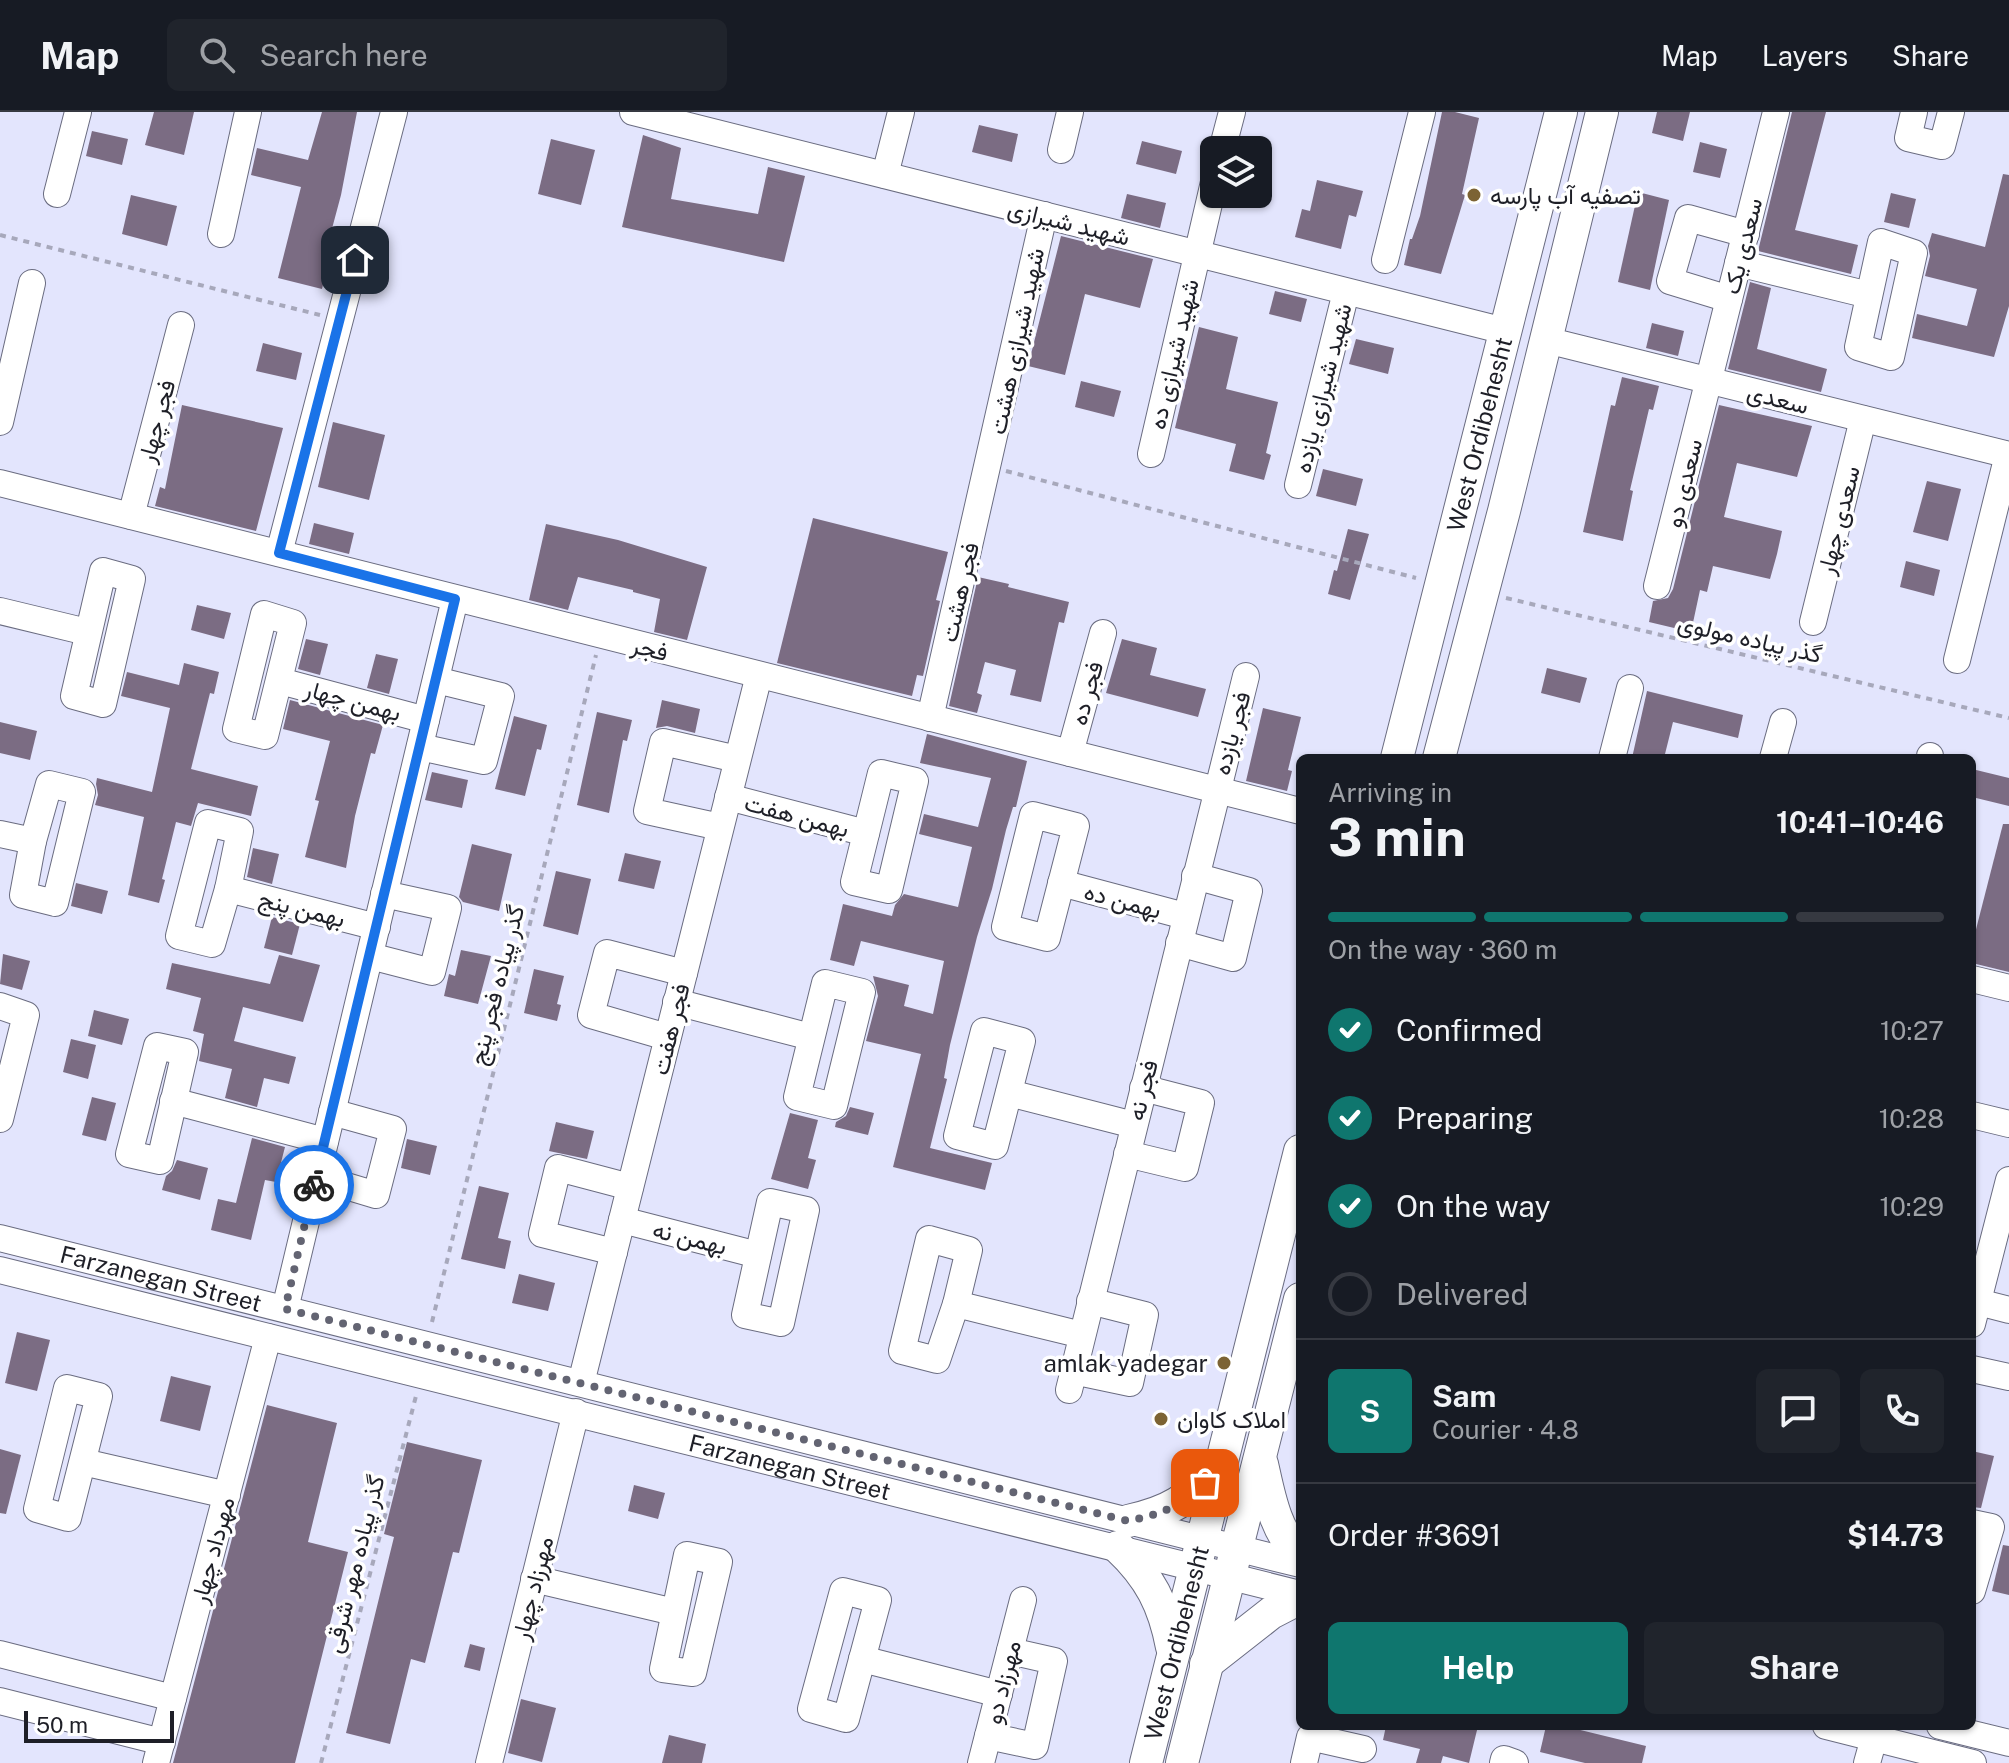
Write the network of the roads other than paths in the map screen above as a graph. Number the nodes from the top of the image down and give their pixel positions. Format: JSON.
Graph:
{"nodes":[{"id":1,"x":78,"y":112,"type":"edge"},
{"id":2,"x":248,"y":112,"type":"edge"},
{"id":3,"x":394,"y":112,"type":"edge"},
{"id":4,"x":633,"y":112,"type":"edge"},
{"id":5,"x":901,"y":112,"type":"edge"},
{"id":6,"x":1070,"y":112,"type":"edge"},
{"id":7,"x":1232,"y":112,"type":"edge"},
{"id":8,"x":1422,"y":112,"type":"edge"},
{"id":9,"x":1561,"y":112,"type":"edge"},
{"id":10,"x":1602,"y":112,"type":"edge"},
{"id":11,"x":1776,"y":112,"type":"edge"},
{"id":12,"x":1914,"y":112,"type":"edge"},
{"id":13,"x":1951,"y":112,"type":"edge"},
{"id":14,"x":1226,"y":136,"type":"edge"},
{"id":15,"x":1061,"y":150,"type":"dead end"},
{"id":16,"x":885,"y":175,"type":"junction"},
{"id":17,"x":57,"y":194,"type":"dead end"},
{"id":18,"x":1208,"y":208,"type":"edge"},
{"id":19,"x":1044,"y":215,"type":"junction"},
{"id":20,"x":221,"y":234,"type":"dead end"},
{"id":21,"x":1746,"y":234,"type":"junction"},
{"id":22,"x":1196,"y":254,"type":"junction"},
{"id":23,"x":1385,"y":260,"type":"dead end"},
{"id":24,"x":1738,"y":263,"type":"junction"},
{"id":25,"x":32,"y":283,"type":"dead end"},
{"id":26,"x":1346,"y":292,"type":"junction"},
{"id":27,"x":1869,"y":295,"type":"dead end"},
{"id":28,"x":1729,"y":299,"type":"junction"},
{"id":29,"x":181,"y":325,"type":"dead end"},
{"id":30,"x":1505,"y":331,"type":"junction"},
{"id":31,"x":1546,"y":340,"type":"junction"},
{"id":32,"x":1709,"y":380,"type":"junction"},
{"id":33,"x":1863,"y":419,"type":"junction"},
{"id":34,"x":0,"y":422,"type":"edge"},
{"id":35,"x":1151,"y":454,"type":"dead end"},
{"id":36,"x":2008,"y":455,"type":"edge"},
{"id":37,"x":989,"y":466,"type":"joint"},
{"id":38,"x":0,"y":483,"type":"edge"},
{"id":39,"x":1298,"y":485,"type":"dead end"},
{"id":40,"x":131,"y":516,"type":"junction"},
{"id":41,"x":279,"y":553,"type":"junction"},
{"id":42,"x":1657,"y":586,"type":"dead end"},
{"id":43,"x":455,"y":599,"type":"junction"},
{"id":44,"x":0,"y":611,"type":"edge"},
{"id":45,"x":1813,"y":622,"type":"dead end"},
{"id":46,"x":87,"y":632,"type":"dead end"},
{"id":47,"x":1103,"y":633,"type":"dead end"},
{"id":48,"x":1957,"y":660,"type":"dead end"},
{"id":49,"x":759,"y":675,"type":"junction"},
{"id":50,"x":1246,"y":676,"type":"dead end"},
{"id":51,"x":436,"y":680,"type":"junction"},
{"id":52,"x":280,"y":681,"type":"dead end"},
{"id":53,"x":1630,"y":688,"type":"dead end"},
{"id":54,"x":930,"y":718,"type":"junction"},
{"id":55,"x":426,"y":720,"type":"junction"},
{"id":56,"x":1783,"y":722,"type":"dead end"},
{"id":57,"x":420,"y":747,"type":"junction"},
{"id":58,"x":1070,"y":753,"type":"junction"},
{"id":59,"x":1398,"y":754,"type":"edge"},
{"id":60,"x":1440,"y":754,"type":"edge"},
{"id":61,"x":1613,"y":754,"type":"edge"},
{"id":62,"x":1774,"y":754,"type":"edge"},
{"id":63,"x":737,"y":759,"type":"junction"},
{"id":64,"x":1216,"y":790,"type":"junction"},
{"id":65,"x":728,"y":797,"type":"junction"},
{"id":66,"x":1296,"y":810,"type":"edge"},
{"id":67,"x":720,"y":827,"type":"junction"},
{"id":68,"x":866,"y":833,"type":"dead end"},
{"id":69,"x":0,"y":834,"type":"edge"},
{"id":70,"x":33,"y":841,"type":"dead end"},
{"id":71,"x":1195,"y":876,"type":"junction"},
{"id":72,"x":1061,"y":883,"type":"dead end"},
{"id":73,"x":228,"y":889,"type":"dead end"},
{"id":74,"x":384,"y":894,"type":"junction"},
{"id":75,"x":1185,"y":916,"type":"junction"},
{"id":76,"x":377,"y":927,"type":"junction"},
{"id":77,"x":1179,"y":943,"type":"junction"},
{"id":78,"x":370,"y":956,"type":"junction"},
{"id":79,"x":684,"y":973,"type":"junction"},
{"id":80,"x":1976,"y":980,"type":"edge"},
{"id":81,"x":2009,"y":988,"type":"edge"},
{"id":82,"x":676,"y":1002,"type":"junction"},
{"id":83,"x":0,"y":1006,"type":"edge"},
{"id":84,"x":667,"y":1037,"type":"junction"},
{"id":85,"x":811,"y":1037,"type":"dead end"},
{"id":86,"x":1143,"y":1088,"type":"junction"},
{"id":87,"x":1009,"y":1093,"type":"dead end"},
{"id":88,"x":173,"y":1101,"type":"dead end"},
{"id":89,"x":332,"y":1112,"type":"junction"},
{"id":90,"x":1976,"y":1116,"type":"edge"},
{"id":91,"x":0,"y":1119,"type":"edge"},
{"id":92,"x":2009,"y":1124,"type":"edge"},
{"id":93,"x":1134,"y":1125,"type":"junction"},
{"id":94,"x":325,"y":1141,"type":"junction"},
{"id":95,"x":1127,"y":1154,"type":"junction"},
{"id":96,"x":1296,"y":1167,"type":"edge"},
{"id":97,"x":316,"y":1177,"type":"junction"},
{"id":98,"x":2009,"y":1180,"type":"edge"},
{"id":99,"x":630,"y":1187,"type":"junction"},
{"id":100,"x":622,"y":1220,"type":"junction"},
{"id":101,"x":0,"y":1238,"type":"edge"},
{"id":102,"x":614,"y":1252,"type":"junction"},
{"id":103,"x":758,"y":1255,"type":"dead end"},
{"id":104,"x":0,"y":1270,"type":"edge"},
{"id":105,"x":1090,"y":1301,"type":"junction"},
{"id":106,"x":956,"y":1304,"type":"dead end"},
{"id":107,"x":285,"y":1309,"type":"junction"},
{"id":108,"x":1976,"y":1309,"type":"edge"},
{"id":109,"x":2009,"y":1310,"type":"edge"},
{"id":110,"x":1976,"y":1313,"type":"edge"},
{"id":111,"x":1296,"y":1315,"type":"edge"},
{"id":112,"x":1082,"y":1335,"type":"junction"},
{"id":113,"x":268,"y":1337,"type":"junction"},
{"id":114,"x":1976,"y":1370,"type":"edge"},
{"id":115,"x":2009,"y":1377,"type":"edge"},
{"id":116,"x":581,"y":1383,"type":"junction"},
{"id":117,"x":576,"y":1412,"type":"junction"},
{"id":118,"x":1260,"y":1457,"type":"junction"},
{"id":119,"x":83,"y":1462,"type":"dead end"},
{"id":120,"x":1220,"y":1468,"type":"junction"},
{"id":121,"x":227,"y":1495,"type":"junction"},
{"id":122,"x":1976,"y":1524,"type":"edge"},
{"id":123,"x":1123,"y":1534,"type":"junction"},
{"id":124,"x":1296,"y":1551,"type":"edge"},
{"id":125,"x":1198,"y":1553,"type":"junction"},
{"id":126,"x":1234,"y":1562,"type":"junction"},
{"id":127,"x":1296,"y":1564,"type":"edge"},
{"id":128,"x":1976,"y":1578,"type":"edge"},
{"id":129,"x":534,"y":1579,"type":"junction"},
{"id":130,"x":1296,"y":1594,"type":"edge"},
{"id":131,"x":1296,"y":1598,"type":"edge"},
{"id":132,"x":1023,"y":1600,"type":"dead end"},
{"id":133,"x":674,"y":1612,"type":"dead end"},
{"id":134,"x":1010,"y":1651,"type":"junction"},
{"id":135,"x":1173,"y":1653,"type":"junction"},
{"id":136,"x":0,"y":1654,"type":"edge"},
{"id":137,"x":862,"y":1659,"type":"dead end"},
{"id":138,"x":1206,"y":1664,"type":"junction"},
{"id":139,"x":999,"y":1694,"type":"junction"},
{"id":140,"x":173,"y":1698,"type":"junction"},
{"id":141,"x":0,"y":1701,"type":"edge"},
{"id":142,"x":1833,"y":1730,"type":"edge"},
{"id":143,"x":1956,"y":1730,"type":"edge"},
{"id":144,"x":988,"y":1736,"type":"junction"},
{"id":145,"x":2009,"y":1743,"type":"edge"},
{"id":146,"x":1364,"y":1746,"type":"edge"},
{"id":147,"x":1870,"y":1750,"type":"edge"},
{"id":148,"x":159,"y":1752,"type":"edge"},
{"id":149,"x":496,"y":1761,"type":"edge"},
{"id":150,"x":981,"y":1763,"type":"edge"},
{"id":151,"x":1146,"y":1763,"type":"edge"},
{"id":152,"x":1182,"y":1763,"type":"edge"},
{"id":153,"x":1304,"y":1763,"type":"edge"},
{"id":154,"x":1503,"y":1763,"type":"edge"},
{"id":155,"x":1515,"y":1763,"type":"edge"},
{"id":156,"x":1973,"y":1763,"type":"edge"}],
"edges":[{"from":1,"to":17,"type":"street"},
{"from":2,"to":20,"type":"street"},
{"from":3,"to":41,"type":"street"},
{"from":4,"to":16,"type":"street","name":"شهید شیرازی"},
{"from":5,"to":16,"type":"street"},
{"from":6,"to":15,"type":"street"},
{"from":7,"to":14,"type":"street"},
{"from":8,"to":23,"type":"street"},
{"from":9,"to":30,"type":"main road","name":"West Ordibehesht"},
{"from":10,"to":31,"type":"main road","name":"West Ordibehesht"},
{"from":11,"to":21,"type":"street","name":"سعدی یک"},
{"from":12,"to":13,"type":"street"},
{"from":16,"to":19,"type":"street","name":"شهید شیرازی"},
{"from":18,"to":22,"type":"street","name":"شهید شیرازی ده"},
{"from":19,"to":22,"type":"street","name":"شهید شیرازی"},
{"from":19,"to":37,"type":"street","name":"شهید شیرازی هشت"},
{"from":21,"to":24,"type":"street","name":"سعدی یک"},
{"from":21,"to":28,"type":"street"},
{"from":22,"to":26,"type":"street","name":"شهید شیرازی"},
{"from":22,"to":35,"type":"street","name":"شهید شیرازی ده"},
{"from":24,"to":27,"type":"street"},
{"from":24,"to":28,"type":"street","name":"سعدی یک"},
{"from":25,"to":34,"type":"street"},
{"from":26,"to":30,"type":"street","name":"شهید شیرازی"},
{"from":26,"to":39,"type":"street","name":"شهید شیرازی یازده"},
{"from":28,"to":32,"type":"street","name":"سعدی یک"},
{"from":29,"to":40,"type":"street","name":"فجر چهار"},
{"from":30,"to":59,"type":"main road","name":"West Ordibehesht"},
{"from":31,"to":32,"type":"street","name":"سعدی"},
{"from":31,"to":60,"type":"main road","name":"West Ordibehesht"},
{"from":32,"to":33,"type":"street","name":"سعدی"},
{"from":32,"to":42,"type":"street","name":"سعدی دو"},
{"from":33,"to":36,"type":"street","name":"سعدی"},
{"from":33,"to":45,"type":"street","name":"سعدی چهار"},
{"from":36,"to":48,"type":"street"},
{"from":37,"to":54,"type":"street","name":"فجر هشت"},
{"from":38,"to":40,"type":"street","name":"فجر"},
{"from":40,"to":41,"type":"street","name":"فجر"},
{"from":41,"to":43,"type":"street","name":"فجر"},
{"from":43,"to":49,"type":"street","name":"فجر"},
{"from":43,"to":51,"type":"street"},
{"from":44,"to":46,"type":"street"},
{"from":47,"to":58,"type":"street","name":"فجر ده"},
{"from":49,"to":54,"type":"street","name":"فجر"},
{"from":49,"to":63,"type":"street","name":"فجر هفت"},
{"from":50,"to":64,"type":"street","name":"فجر یازده"},
{"from":51,"to":55,"type":"street"},
{"from":51,"to":57,"type":"street"},
{"from":52,"to":55,"type":"street","name":"بهمن چهار"},
{"from":53,"to":61,"type":"street"},
{"from":54,"to":58,"type":"street","name":"فجر"},
{"from":55,"to":57,"type":"street"},
{"from":56,"to":62,"type":"street"},
{"from":57,"to":74,"type":"street"},
{"from":58,"to":64,"type":"street","name":"فجر"},
{"from":63,"to":65,"type":"street","name":"فجر هفت"},
{"from":63,"to":67,"type":"street"},
{"from":64,"to":66,"type":"street","name":"فجر"},
{"from":64,"to":71,"type":"street","name":"فجر نه"},
{"from":65,"to":67,"type":"street","name":"فجر هفت"},
{"from":65,"to":68,"type":"street","name":"بهمن هفت"},
{"from":67,"to":79,"type":"street","name":"فجر هفت"},
{"from":69,"to":70,"type":"street"},
{"from":71,"to":75,"type":"street","name":"فجر نه"},
{"from":71,"to":77,"type":"street"},
{"from":72,"to":75,"type":"street","name":"بهمن ده"},
{"from":73,"to":76,"type":"street","name":"بهمن پنج"},
{"from":74,"to":76,"type":"street"},
{"from":74,"to":78,"type":"street"},
{"from":75,"to":77,"type":"street","name":"فجر نه"},
{"from":76,"to":78,"type":"street"},
{"from":77,"to":86,"type":"street","name":"فجر نه"},
{"from":78,"to":89,"type":"street"},
{"from":79,"to":82,"type":"street","name":"فجر هفت"},
{"from":79,"to":84,"type":"street"},
{"from":80,"to":81,"type":"street"},
{"from":82,"to":84,"type":"street","name":"فجر هفت"},
{"from":82,"to":85,"type":"street"},
{"from":83,"to":91,"type":"street"},
{"from":84,"to":99,"type":"street","name":"فجر هفت"},
{"from":86,"to":93,"type":"street","name":"فجر نه"},
{"from":86,"to":95,"type":"street"},
{"from":87,"to":93,"type":"street"},
{"from":88,"to":94,"type":"street"},
{"from":89,"to":94,"type":"street"},
{"from":89,"to":97,"type":"street"},
{"from":90,"to":92,"type":"street"},
{"from":93,"to":95,"type":"street","name":"فجر نه"},
{"from":94,"to":97,"type":"street"},
{"from":95,"to":105,"type":"street","name":"فجر نه"},
{"from":96,"to":120,"type":"main road","name":"West Ordibehesht"},
{"from":97,"to":107,"type":"street"},
{"from":98,"to":108,"type":"street"},
{"from":99,"to":100,"type":"street","name":"فجر هفت"},
{"from":99,"to":102,"type":"street"},
{"from":100,"to":102,"type":"street","name":"فجر هفت"},
{"from":100,"to":103,"type":"street","name":"بهمن نه"},
{"from":101,"to":107,"type":"street","name":"Farzanegan Street"},
{"from":102,"to":116,"type":"street","name":"فجر هفت"},
{"from":104,"to":113,"type":"street","name":"Farzanegan Street"},
{"from":105,"to":112,"type":"street","name":"فجر نه"},
{"from":105,"to":112,"type":"street","name":"فجر نه"},
{"from":106,"to":112,"type":"street"},
{"from":107,"to":116,"type":"street","name":"Farzanegan Street"},
{"from":109,"to":110,"type":"street"},
{"from":111,"to":118,"type":"main road","name":"West Ordibehesht"},
{"from":113,"to":117,"type":"street","name":"Farzanegan Street"},
{"from":113,"to":121,"type":"street","name":"مهرداد چهار"},
{"from":114,"to":115,"type":"street"},
{"from":116,"to":123,"type":"street","name":"Farzanegan Street"},
{"from":117,"to":123,"type":"street","name":"Farzanegan Street"},
{"from":117,"to":129,"type":"street","name":"مهرزاد چهار"},
{"from":118,"to":124,"type":"main road"},
{"from":118,"to":126,"type":"main road","name":"West Ordibehesht"},
{"from":119,"to":121,"type":"street"},
{"from":120,"to":123,"type":"main road"},
{"from":120,"to":125,"type":"main road","name":"West Ordibehesht"},
{"from":121,"to":140,"type":"street","name":"مهرداد چهار"},
{"from":122,"to":128,"type":"street"},
{"from":123,"to":125,"type":"street","name":"Farzanegan Street"},
{"from":123,"to":135,"type":"main road"},
{"from":125,"to":126,"type":"street","name":"Farzanegan Street"},
{"from":125,"to":135,"type":"main road","name":"West Ordibehesht"},
{"from":126,"to":127,"type":"street","name":"Farzanegan Street"},
{"from":126,"to":130,"type":"street","name":"Farzanegan Street"},
{"from":126,"to":138,"type":"main road","name":"West Ordibehesht"},
{"from":129,"to":133,"type":"street"},
{"from":129,"to":149,"type":"street","name":"مهرزاد چهار"},
{"from":131,"to":138,"type":"main road"},
{"from":132,"to":134,"type":"street","name":"مهرزاد دو"},
{"from":134,"to":139,"type":"street","name":"مهرزاد دو"},
{"from":134,"to":144,"type":"street"},
{"from":135,"to":151,"type":"main road","name":"West Ordibehesht"},
{"from":136,"to":140,"type":"street"},
{"from":137,"to":139,"type":"street"},
{"from":138,"to":152,"type":"main road","name":"West Ordibehesht"},
{"from":139,"to":144,"type":"street","name":"مهرزاد دو"},
{"from":140,"to":148,"type":"street","name":"مهرداد چهار"},
{"from":141,"to":148,"type":"street"},
{"from":142,"to":147,"type":"street"},
{"from":143,"to":145,"type":"street"},
{"from":144,"to":150,"type":"street","name":"مهرزاد دو"},
{"from":146,"to":153,"type":"street"},
{"from":147,"to":156,"type":"street"},
{"from":154,"to":155,"type":"street"}]}
